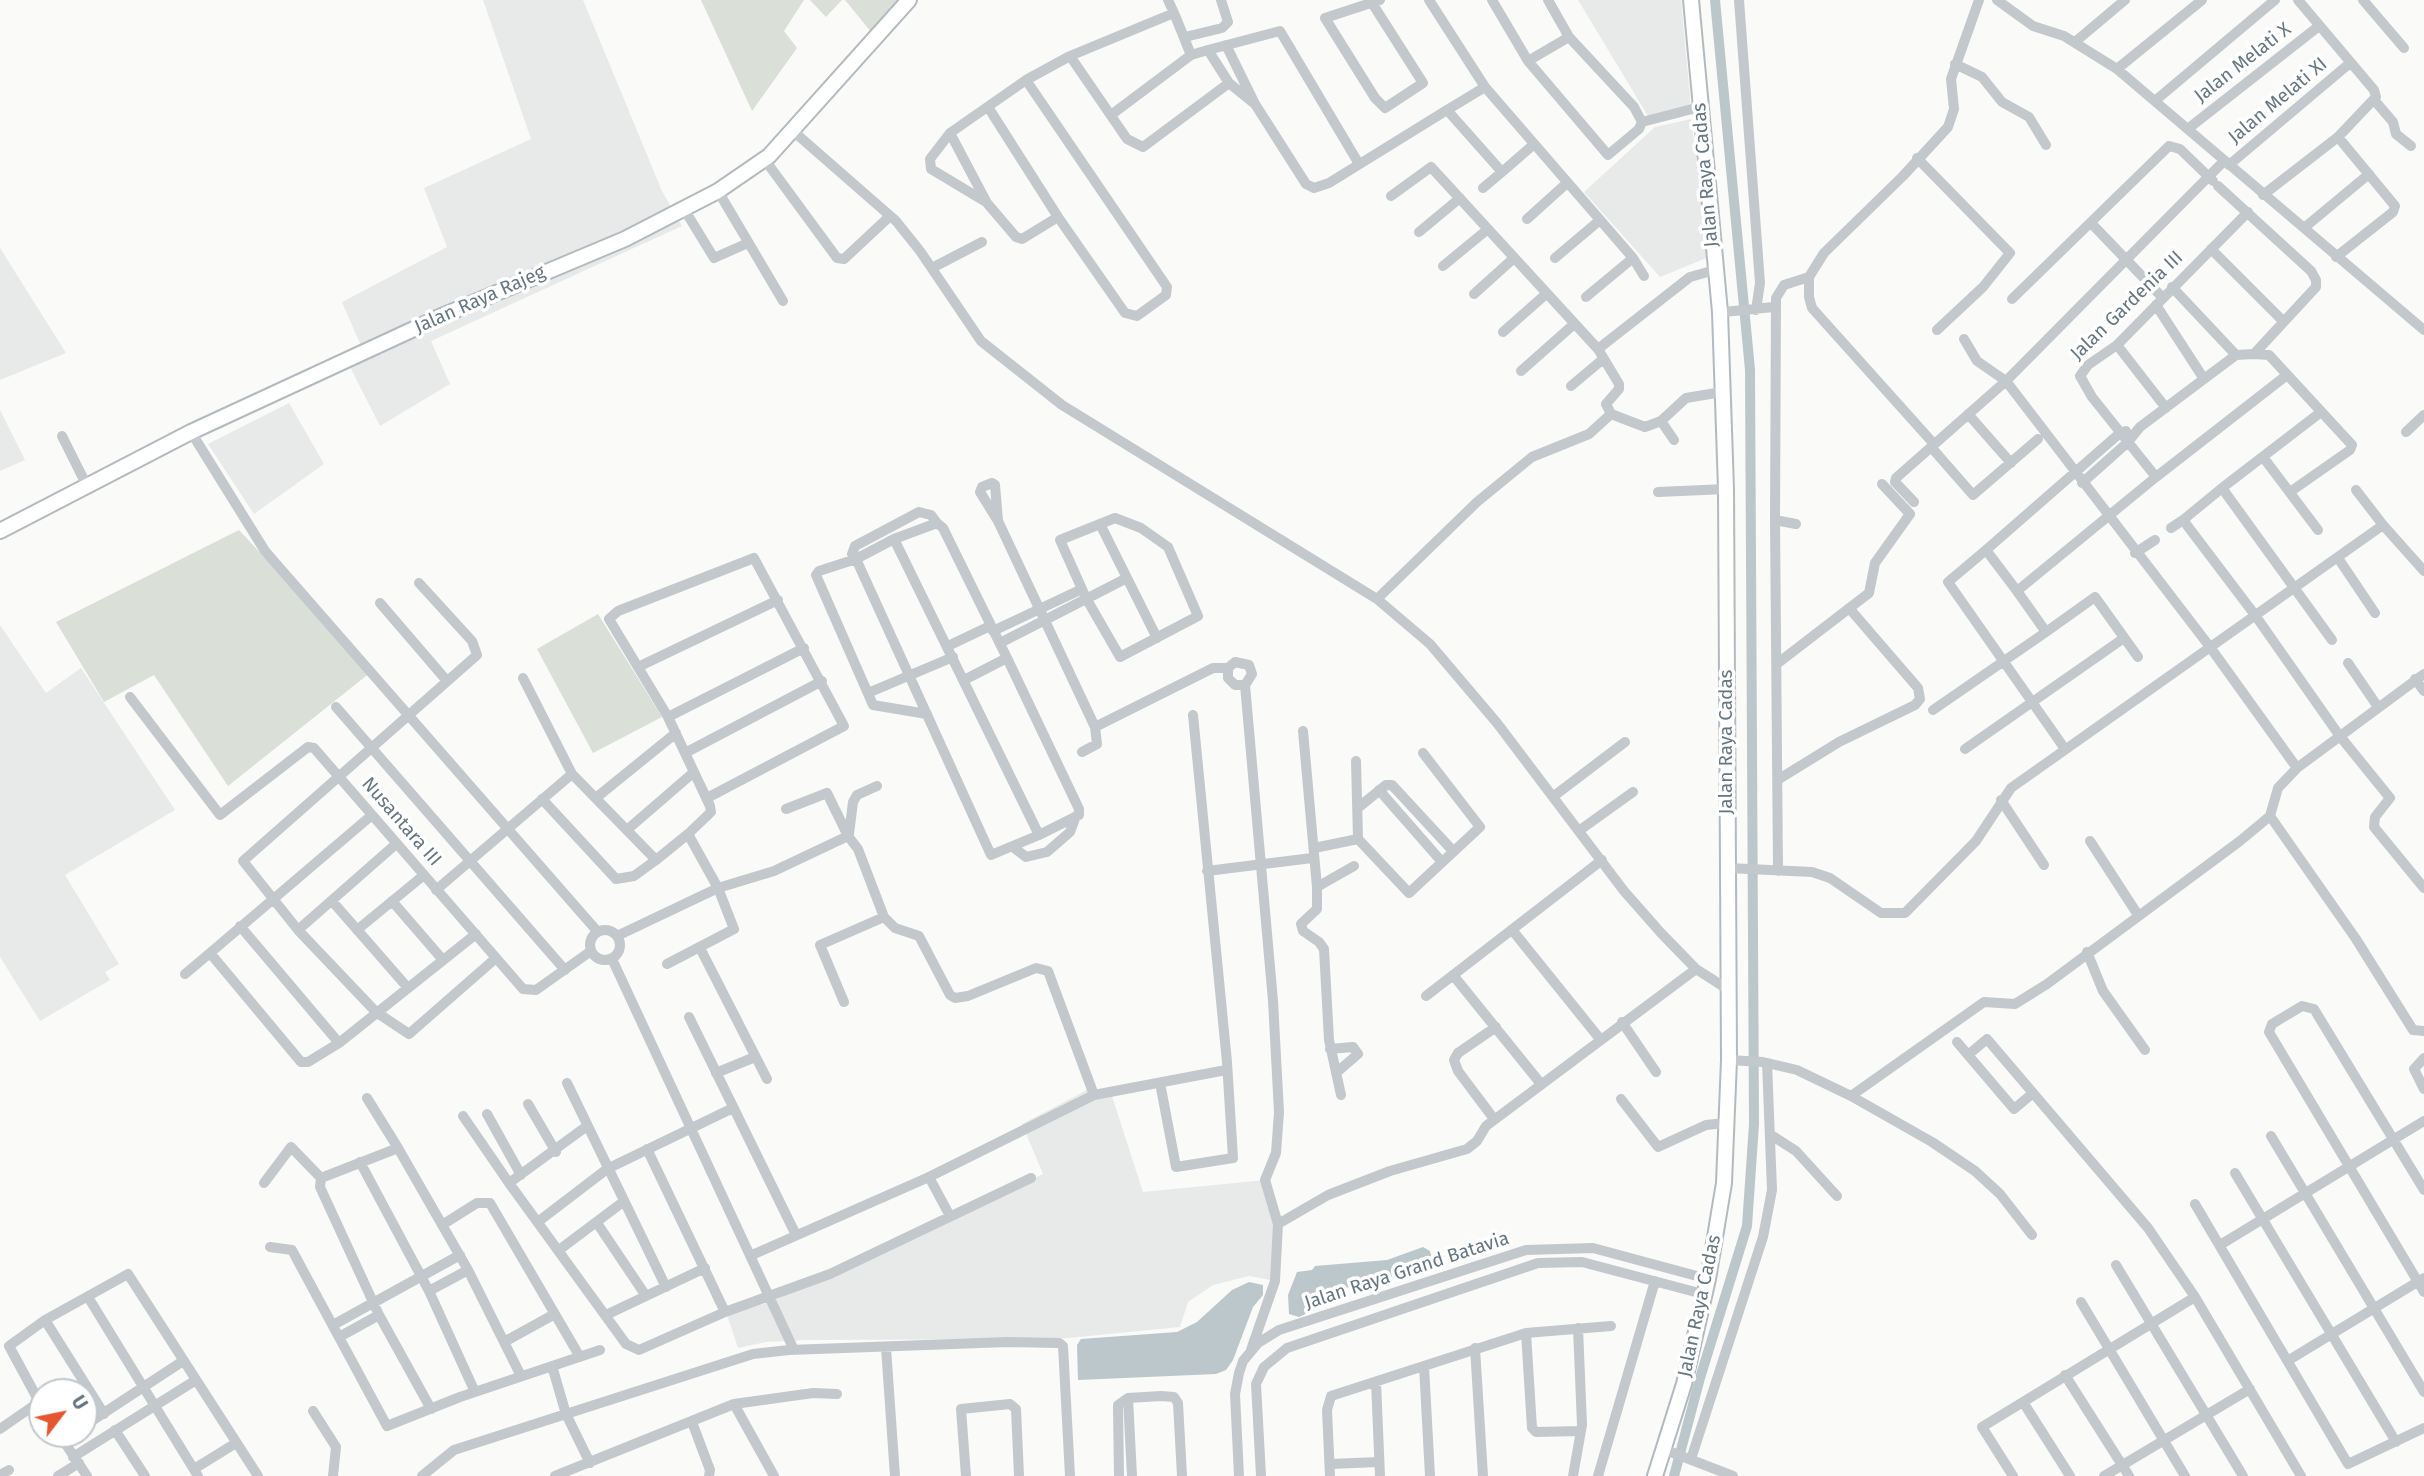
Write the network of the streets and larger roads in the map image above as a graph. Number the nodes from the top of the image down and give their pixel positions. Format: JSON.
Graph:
{"nodes":[{"id":1,"x":909,"y":0,"type":"edge"},
{"id":2,"x":1168,"y":0,"type":"edge"},
{"id":3,"x":1222,"y":0,"type":"edge"},
{"id":4,"x":1429,"y":0,"type":"edge"},
{"id":5,"x":1492,"y":0,"type":"edge"},
{"id":6,"x":1548,"y":0,"type":"edge"},
{"id":7,"x":1691,"y":0,"type":"edge"},
{"id":8,"x":1740,"y":0,"type":"edge"},
{"id":9,"x":1979,"y":0,"type":"edge"},
{"id":10,"x":1997,"y":0,"type":"edge"},
{"id":11,"x":2125,"y":0,"type":"edge"},
{"id":12,"x":2202,"y":0,"type":"edge"},
{"id":13,"x":2275,"y":0,"type":"edge"},
{"id":14,"x":2298,"y":0,"type":"edge"},
{"id":15,"x":2363,"y":0,"type":"edge"},
{"id":16,"x":1376,"y":2,"type":"edge"},
{"id":17,"x":1174,"y":13,"type":"junction"},
{"id":18,"x":2319,"y":26,"type":"junction"},
{"id":19,"x":1185,"y":37,"type":"junction"},
{"id":20,"x":1569,"y":37,"type":"junction"},
{"id":21,"x":2075,"y":42,"type":"junction"},
{"id":22,"x":1226,"y":45,"type":"junction"},
{"id":23,"x":2404,"y":48,"type":"dead end"},
{"id":24,"x":1208,"y":50,"type":"junction"},
{"id":25,"x":1191,"y":55,"type":"junction"},
{"id":26,"x":1070,"y":57,"type":"junction"},
{"id":27,"x":1528,"y":61,"type":"junction"},
{"id":28,"x":2350,"y":63,"type":"junction"},
{"id":29,"x":1955,"y":64,"type":"junction"},
{"id":30,"x":2117,"y":69,"type":"junction"},
{"id":31,"x":1026,"y":80,"type":"junction"},
{"id":32,"x":1229,"y":83,"type":"junction"},
{"id":33,"x":1485,"y":87,"type":"junction"},
{"id":34,"x":2156,"y":100,"type":"junction"},
{"id":35,"x":2375,"y":101,"type":"junction"},
{"id":36,"x":1255,"y":104,"type":"junction"},
{"id":37,"x":988,"y":107,"type":"junction"},
{"id":38,"x":1700,"y":107,"type":"junction"},
{"id":39,"x":1447,"y":110,"type":"junction"},
{"id":40,"x":1111,"y":115,"type":"junction"},
{"id":41,"x":1642,"y":122,"type":"junction"},
{"id":42,"x":2189,"y":128,"type":"junction"},
{"id":43,"x":793,"y":131,"type":"junction"},
{"id":44,"x":950,"y":133,"type":"junction"},
{"id":45,"x":2338,"y":137,"type":"junction"},
{"id":46,"x":1533,"y":145,"type":"junction"},
{"id":47,"x":2046,"y":145,"type":"dead end"},
{"id":48,"x":2410,"y":146,"type":"dead end"},
{"id":49,"x":1917,"y":158,"type":"junction"},
{"id":50,"x":765,"y":160,"type":"junction"},
{"id":51,"x":2227,"y":163,"type":"junction"},
{"id":52,"x":1359,"y":164,"type":"junction"},
{"id":53,"x":1502,"y":172,"type":"junction"},
{"id":54,"x":2369,"y":174,"type":"junction"},
{"id":55,"x":2213,"y":182,"type":"junction"},
{"id":56,"x":1567,"y":183,"type":"junction"},
{"id":57,"x":1483,"y":188,"type":"dead end"},
{"id":58,"x":718,"y":191,"type":"junction"},
{"id":59,"x":2263,"y":195,"type":"junction"},
{"id":60,"x":1391,"y":196,"type":"dead end"},
{"id":61,"x":1460,"y":198,"type":"junction"},
{"id":62,"x":986,"y":203,"type":"junction"},
{"id":63,"x":684,"y":209,"type":"junction"},
{"id":64,"x":2248,"y":212,"type":"junction"},
{"id":65,"x":890,"y":216,"type":"junction"},
{"id":66,"x":1058,"y":217,"type":"junction"},
{"id":67,"x":1527,"y":219,"type":"dead end"},
{"id":68,"x":1600,"y":220,"type":"junction"},
{"id":69,"x":2091,"y":223,"type":"junction"},
{"id":70,"x":2304,"y":228,"type":"junction"},
{"id":71,"x":1488,"y":229,"type":"junction"},
{"id":72,"x":1419,"y":232,"type":"dead end"},
{"id":73,"x":982,"y":242,"type":"dead end"},
{"id":74,"x":748,"y":243,"type":"junction"},
{"id":75,"x":2211,"y":249,"type":"junction"},
{"id":76,"x":2336,"y":257,"type":"junction"},
{"id":77,"x":1514,"y":258,"type":"junction"},
{"id":78,"x":1555,"y":258,"type":"dead end"},
{"id":79,"x":1633,"y":258,"type":"junction"},
{"id":80,"x":2128,"y":259,"type":"junction"},
{"id":81,"x":1443,"y":266,"type":"dead end"},
{"id":82,"x":932,"y":268,"type":"junction"},
{"id":83,"x":1715,"y":270,"type":"junction"},
{"id":84,"x":1644,"y":276,"type":"dead end"},
{"id":85,"x":1809,"y":277,"type":"junction"},
{"id":86,"x":2172,"y":287,"type":"junction"},
{"id":87,"x":1474,"y":294,"type":"dead end"},
{"id":88,"x":1546,"y":294,"type":"junction"},
{"id":89,"x":1586,"y":297,"type":"dead end"},
{"id":90,"x":2012,"y":299,"type":"dead end"},
{"id":91,"x":783,"y":301,"type":"dead end"},
{"id":92,"x":2159,"y":301,"type":"junction"},
{"id":93,"x":1773,"y":307,"type":"junction"},
{"id":94,"x":1747,"y":310,"type":"junction"},
{"id":95,"x":1724,"y":312,"type":"junction"},
{"id":96,"x":2283,"y":321,"type":"junction"},
{"id":97,"x":1573,"y":325,"type":"junction"},
{"id":98,"x":1937,"y":330,"type":"dead end"},
{"id":99,"x":2424,"y":330,"type":"edge"},
{"id":100,"x":1503,"y":332,"type":"dead end"},
{"id":101,"x":1964,"y":339,"type":"dead end"},
{"id":102,"x":2117,"y":345,"type":"junction"},
{"id":103,"x":1598,"y":349,"type":"junction"},
{"id":104,"x":2254,"y":354,"type":"junction"},
{"id":105,"x":2236,"y":355,"type":"junction"},
{"id":106,"x":1602,"y":360,"type":"junction"},
{"id":107,"x":1721,"y":363,"type":"junction"},
{"id":108,"x":1521,"y":371,"type":"dead end"},
{"id":109,"x":2287,"y":375,"type":"junction"},
{"id":110,"x":2204,"y":379,"type":"junction"},
{"id":111,"x":2006,"y":382,"type":"junction"},
{"id":112,"x":1571,"y":386,"type":"dead end"},
{"id":113,"x":1723,"y":392,"type":"junction"},
{"id":114,"x":2166,"y":408,"type":"junction"},
{"id":115,"x":2321,"y":412,"type":"junction"},
{"id":116,"x":1611,"y":414,"type":"junction"},
{"id":117,"x":1968,"y":414,"type":"junction"},
{"id":118,"x":2424,"y":415,"type":"edge"},
{"id":119,"x":1661,"y":421,"type":"junction"},
{"id":120,"x":2140,"y":427,"type":"junction"},
{"id":121,"x":191,"y":432,"type":"junction"},
{"id":122,"x":2406,"y":432,"type":"dead end"},
{"id":123,"x":2120,"y":433,"type":"junction"},
{"id":124,"x":62,"y":436,"type":"dead end"},
{"id":125,"x":2038,"y":439,"type":"dead end"},
{"id":126,"x":1674,"y":440,"type":"dead end"},
{"id":127,"x":2127,"y":443,"type":"junction"},
{"id":128,"x":1932,"y":445,"type":"junction"},
{"id":129,"x":2263,"y":457,"type":"junction"},
{"id":130,"x":2011,"y":463,"type":"junction"},
{"id":131,"x":2074,"y":473,"type":"junction"},
{"id":132,"x":2156,"y":477,"type":"junction"},
{"id":133,"x":2082,"y":483,"type":"junction"},
{"id":134,"x":1882,"y":484,"type":"dead end"},
{"id":135,"x":87,"y":486,"type":"junction"},
{"id":136,"x":2222,"y":488,"type":"junction"},
{"id":137,"x":1726,"y":489,"type":"junction"},
{"id":138,"x":2356,"y":490,"type":"dead end"},
{"id":139,"x":1658,"y":492,"type":"dead end"},
{"id":140,"x":2290,"y":492,"type":"junction"},
{"id":141,"x":1914,"y":502,"type":"dead end"},
{"id":142,"x":2107,"y":516,"type":"junction"},
{"id":143,"x":1775,"y":520,"type":"junction"},
{"id":144,"x":2183,"y":520,"type":"junction"},
{"id":145,"x":998,"y":521,"type":"dead end"},
{"id":146,"x":937,"y":523,"type":"junction"},
{"id":147,"x":1100,"y":524,"type":"junction"},
{"id":148,"x":1796,"y":524,"type":"dead end"},
{"id":149,"x":2383,"y":525,"type":"junction"},
{"id":150,"x":2171,"y":528,"type":"dead end"},
{"id":151,"x":2318,"y":530,"type":"dead end"},
{"id":152,"x":0,"y":531,"type":"edge"},
{"id":153,"x":894,"y":539,"type":"junction"},
{"id":154,"x":2155,"y":540,"type":"dead end"},
{"id":155,"x":1986,"y":550,"type":"junction"},
{"id":156,"x":2135,"y":553,"type":"junction"},
{"id":157,"x":2338,"y":558,"type":"junction"},
{"id":158,"x":855,"y":559,"type":"junction"},
{"id":159,"x":2424,"y":571,"type":"edge"},
{"id":160,"x":1126,"y":578,"type":"junction"},
{"id":161,"x":419,"y":583,"type":"dead end"},
{"id":162,"x":2296,"y":588,"type":"junction"},
{"id":163,"x":2017,"y":591,"type":"junction"},
{"id":164,"x":1084,"y":593,"type":"junction"},
{"id":165,"x":1377,"y":599,"type":"junction"},
{"id":166,"x":778,"y":600,"type":"junction"},
{"id":167,"x":380,"y":603,"type":"dead end"},
{"id":168,"x":1849,"y":608,"type":"junction"},
{"id":169,"x":1037,"y":609,"type":"junction"},
{"id":170,"x":2375,"y":613,"type":"dead end"},
{"id":171,"x":2255,"y":615,"type":"junction"},
{"id":172,"x":1042,"y":620,"type":"junction"},
{"id":173,"x":992,"y":628,"type":"junction"},
{"id":174,"x":2046,"y":632,"type":"junction"},
{"id":175,"x":1157,"y":638,"type":"junction"},
{"id":176,"x":2124,"y":638,"type":"junction"},
{"id":177,"x":2332,"y":639,"type":"dead end"},
{"id":178,"x":1000,"y":643,"type":"junction"},
{"id":179,"x":948,"y":646,"type":"junction"},
{"id":180,"x":2210,"y":646,"type":"junction"},
{"id":181,"x":804,"y":648,"type":"junction"},
{"id":182,"x":953,"y":657,"type":"junction"},
{"id":183,"x":2138,"y":657,"type":"dead end"},
{"id":184,"x":1007,"y":658,"type":"junction"},
{"id":185,"x":2003,"y":661,"type":"junction"},
{"id":186,"x":1778,"y":663,"type":"junction"},
{"id":187,"x":2348,"y":663,"type":"dead end"},
{"id":188,"x":638,"y":667,"type":"junction"},
{"id":189,"x":1228,"y":668,"type":"junction"},
{"id":190,"x":910,"y":674,"type":"junction"},
{"id":191,"x":2419,"y":676,"type":"edge"},
{"id":192,"x":523,"y":678,"type":"dead end"},
{"id":193,"x":964,"y":680,"type":"junction"},
{"id":194,"x":447,"y":681,"type":"junction"},
{"id":195,"x":822,"y":681,"type":"junction"},
{"id":196,"x":1245,"y":685,"type":"junction"},
{"id":197,"x":2424,"y":691,"type":"edge"},
{"id":198,"x":867,"y":693,"type":"junction"},
{"id":199,"x":130,"y":697,"type":"dead end"},
{"id":200,"x":2033,"y":703,"type":"junction"},
{"id":201,"x":336,"y":707,"type":"dead end"},
{"id":202,"x":2378,"y":707,"type":"junction"},
{"id":203,"x":1933,"y":710,"type":"dead end"},
{"id":204,"x":410,"y":714,"type":"junction"},
{"id":205,"x":927,"y":714,"type":"junction"},
{"id":206,"x":1194,"y":715,"type":"dead end"},
{"id":207,"x":668,"y":717,"type":"junction"},
{"id":208,"x":1095,"y":727,"type":"junction"},
{"id":209,"x":1303,"y":731,"type":"dead end"},
{"id":210,"x":676,"y":733,"type":"junction"},
{"id":211,"x":2339,"y":735,"type":"junction"},
{"id":212,"x":1625,"y":742,"type":"dead end"},
{"id":213,"x":373,"y":748,"type":"junction"},
{"id":214,"x":2065,"y":749,"type":"junction"},
{"id":215,"x":1965,"y":750,"type":"dead end"},
{"id":216,"x":1082,"y":752,"type":"dead end"},
{"id":217,"x":685,"y":753,"type":"junction"},
{"id":218,"x":1423,"y":753,"type":"dead end"},
{"id":219,"x":1356,"y":761,"type":"dead end"},
{"id":220,"x":2297,"y":768,"type":"junction"},
{"id":221,"x":694,"y":772,"type":"junction"},
{"id":222,"x":572,"y":774,"type":"junction"},
{"id":223,"x":340,"y":778,"type":"junction"},
{"id":224,"x":1779,"y":779,"type":"junction"},
{"id":225,"x":877,"y":786,"type":"dead end"},
{"id":226,"x":1380,"y":790,"type":"junction"},
{"id":227,"x":1633,"y":792,"type":"dead end"},
{"id":228,"x":1554,"y":796,"type":"junction"},
{"id":229,"x":597,"y":797,"type":"junction"},
{"id":230,"x":707,"y":798,"type":"junction"},
{"id":231,"x":542,"y":799,"type":"junction"},
{"id":232,"x":2001,"y":800,"type":"junction"},
{"id":233,"x":1359,"y":807,"type":"junction"},
{"id":234,"x":786,"y":808,"type":"dead end"},
{"id":235,"x":372,"y":815,"type":"junction"},
{"id":236,"x":1076,"y":816,"type":"junction"},
{"id":237,"x":2270,"y":816,"type":"junction"},
{"id":238,"x":508,"y":828,"type":"junction"},
{"id":239,"x":628,"y":830,"type":"junction"},
{"id":240,"x":1580,"y":830,"type":"junction"},
{"id":241,"x":688,"y":834,"type":"junction"},
{"id":242,"x":1038,"y":835,"type":"junction"},
{"id":243,"x":848,"y":836,"type":"junction"},
{"id":244,"x":1358,"y":839,"type":"junction"},
{"id":245,"x":2090,"y":841,"type":"dead end"},
{"id":246,"x":396,"y":844,"type":"junction"},
{"id":247,"x":1013,"y":847,"type":"junction"},
{"id":248,"x":1453,"y":851,"type":"junction"},
{"id":249,"x":1313,"y":853,"type":"junction"},
{"id":250,"x":471,"y":860,"type":"junction"},
{"id":251,"x":656,"y":860,"type":"junction"},
{"id":252,"x":1602,"y":860,"type":"junction"},
{"id":253,"x":1442,"y":862,"type":"junction"},
{"id":254,"x":1262,"y":864,"type":"junction"},
{"id":255,"x":2044,"y":865,"type":"dead end"},
{"id":256,"x":1354,"y":866,"type":"dead end"},
{"id":257,"x":1734,"y":868,"type":"junction"},
{"id":258,"x":1773,"y":870,"type":"junction"},
{"id":259,"x":1208,"y":871,"type":"junction"},
{"id":260,"x":424,"y":875,"type":"junction"},
{"id":261,"x":1317,"y":887,"type":"junction"},
{"id":262,"x":718,"y":888,"type":"junction"},
{"id":263,"x":2424,"y":888,"type":"edge"},
{"id":264,"x":436,"y":890,"type":"junction"},
{"id":265,"x":272,"y":899,"type":"junction"},
{"id":266,"x":332,"y":901,"type":"junction"},
{"id":267,"x":392,"y":901,"type":"junction"},
{"id":268,"x":2138,"y":915,"type":"junction"},
{"id":269,"x":884,"y":917,"type":"junction"},
{"id":270,"x":240,"y":926,"type":"junction"},
{"id":271,"x":298,"y":930,"type":"junction"},
{"id":272,"x":357,"y":930,"type":"junction"},
{"id":273,"x":597,"y":931,"type":"junction"},
{"id":274,"x":1513,"y":931,"type":"junction"},
{"id":275,"x":476,"y":934,"type":"junction"},
{"id":276,"x":617,"y":936,"type":"junction"},
{"id":277,"x":700,"y":948,"type":"junction"},
{"id":278,"x":591,"y":951,"type":"junction"},
{"id":279,"x":2087,"y":952,"type":"junction"},
{"id":280,"x":210,"y":953,"type":"junction"},
{"id":281,"x":496,"y":958,"type":"junction"},
{"id":282,"x":612,"y":958,"type":"junction"},
{"id":283,"x":443,"y":960,"type":"junction"},
{"id":284,"x":667,"y":964,"type":"dead end"},
{"id":285,"x":1696,"y":969,"type":"junction"},
{"id":286,"x":565,"y":970,"type":"junction"},
{"id":287,"x":185,"y":974,"type":"dead end"},
{"id":288,"x":1453,"y":975,"type":"junction"},
{"id":289,"x":408,"y":988,"type":"junction"},
{"id":290,"x":1729,"y":990,"type":"junction"},
{"id":291,"x":1426,"y":996,"type":"dead end"},
{"id":292,"x":844,"y":1002,"type":"dead end"},
{"id":293,"x":376,"y":1012,"type":"junction"},
{"id":294,"x":689,"y":1017,"type":"dead end"},
{"id":295,"x":1622,"y":1022,"type":"junction"},
{"id":296,"x":1496,"y":1027,"type":"junction"},
{"id":297,"x":2424,"y":1031,"type":"edge"},
{"id":298,"x":1600,"y":1039,"type":"junction"},
{"id":299,"x":1957,"y":1042,"type":"dead end"},
{"id":300,"x":339,"y":1043,"type":"junction"},
{"id":301,"x":1330,"y":1049,"type":"junction"},
{"id":302,"x":2145,"y":1050,"type":"dead end"},
{"id":303,"x":1968,"y":1055,"type":"junction"},
{"id":304,"x":755,"y":1057,"type":"junction"},
{"id":305,"x":2424,"y":1058,"type":"edge"},
{"id":306,"x":1736,"y":1061,"type":"junction"},
{"id":307,"x":1765,"y":1063,"type":"junction"},
{"id":308,"x":1226,"y":1070,"type":"junction"},
{"id":309,"x":1656,"y":1072,"type":"dead end"},
{"id":310,"x":716,"y":1073,"type":"junction"},
{"id":311,"x":1336,"y":1073,"type":"junction"},
{"id":312,"x":767,"y":1079,"type":"dead end"},
{"id":313,"x":567,"y":1083,"type":"dead end"},
{"id":314,"x":1160,"y":1083,"type":"junction"},
{"id":315,"x":1541,"y":1084,"type":"junction"},
{"id":316,"x":2424,"y":1089,"type":"edge"},
{"id":317,"x":2033,"y":1093,"type":"junction"},
{"id":318,"x":1094,"y":1095,"type":"junction"},
{"id":319,"x":1341,"y":1095,"type":"dead end"},
{"id":320,"x":1851,"y":1096,"type":"junction"},
{"id":321,"x":367,"y":1098,"type":"dead end"},
{"id":322,"x":1621,"y":1099,"type":"dead end"},
{"id":323,"x":528,"y":1104,"type":"dead end"},
{"id":324,"x":733,"y":1108,"type":"junction"},
{"id":325,"x":486,"y":1114,"type":"dead end"},
{"id":326,"x":463,"y":1116,"type":"dead end"},
{"id":327,"x":1494,"y":1119,"type":"junction"},
{"id":328,"x":2424,"y":1121,"type":"edge"},
{"id":329,"x":1725,"y":1123,"type":"junction"},
{"id":330,"x":587,"y":1126,"type":"junction"},
{"id":331,"x":689,"y":1130,"type":"junction"},
{"id":332,"x":1771,"y":1135,"type":"junction"},
{"id":333,"x":2272,"y":1136,"type":"dead end"},
{"id":334,"x":2393,"y":1140,"type":"junction"},
{"id":335,"x":398,"y":1148,"type":"junction"},
{"id":336,"x":647,"y":1149,"type":"junction"},
{"id":337,"x":556,"y":1152,"type":"junction"},
{"id":338,"x":360,"y":1162,"type":"junction"},
{"id":339,"x":2349,"y":1167,"type":"junction"},
{"id":340,"x":607,"y":1169,"type":"junction"},
{"id":341,"x":2235,"y":1173,"type":"dead end"},
{"id":342,"x":521,"y":1174,"type":"junction"},
{"id":343,"x":929,"y":1177,"type":"junction"},
{"id":344,"x":321,"y":1178,"type":"junction"},
{"id":345,"x":1031,"y":1178,"type":"dead end"},
{"id":346,"x":264,"y":1183,"type":"dead end"},
{"id":347,"x":509,"y":1183,"type":"junction"},
{"id":348,"x":2424,"y":1190,"type":"edge"},
{"id":349,"x":2306,"y":1194,"type":"junction"},
{"id":350,"x":1837,"y":1196,"type":"dead end"},
{"id":351,"x":624,"y":1202,"type":"junction"},
{"id":352,"x":2195,"y":1204,"type":"dead end"},
{"id":353,"x":950,"y":1216,"type":"junction"},
{"id":354,"x":2261,"y":1219,"type":"junction"},
{"id":355,"x":539,"y":1221,"type":"junction"},
{"id":356,"x":597,"y":1223,"type":"junction"},
{"id":357,"x":1278,"y":1224,"type":"junction"},
{"id":358,"x":442,"y":1225,"type":"junction"},
{"id":359,"x":796,"y":1235,"type":"junction"},
{"id":360,"x":2032,"y":1235,"type":"dead end"},
{"id":361,"x":2220,"y":1245,"type":"junction"},
{"id":362,"x":270,"y":1247,"type":"dead end"},
{"id":363,"x":559,"y":1250,"type":"junction"},
{"id":364,"x":460,"y":1255,"type":"junction"},
{"id":365,"x":752,"y":1255,"type":"junction"},
{"id":366,"x":2116,"y":1265,"type":"dead end"},
{"id":367,"x":705,"y":1268,"type":"junction"},
{"id":368,"x":468,"y":1270,"type":"junction"},
{"id":369,"x":421,"y":1276,"type":"junction"},
{"id":370,"x":1708,"y":1279,"type":"junction"},
{"id":371,"x":2421,"y":1280,"type":"edge"},
{"id":372,"x":1655,"y":1281,"type":"junction"},
{"id":373,"x":666,"y":1287,"type":"junction"},
{"id":374,"x":429,"y":1291,"type":"junction"},
{"id":375,"x":2424,"y":1292,"type":"edge"},
{"id":376,"x":1703,"y":1294,"type":"junction"},
{"id":377,"x":646,"y":1296,"type":"junction"},
{"id":378,"x":88,"y":1297,"type":"junction"},
{"id":379,"x":771,"y":1297,"type":"junction"},
{"id":380,"x":2195,"y":1297,"type":"junction"},
{"id":381,"x":374,"y":1302,"type":"junction"},
{"id":382,"x":2081,"y":1302,"type":"dead end"},
{"id":383,"x":2375,"y":1308,"type":"junction"},
{"id":384,"x":725,"y":1312,"type":"junction"},
{"id":385,"x":379,"y":1315,"type":"junction"},
{"id":386,"x":553,"y":1315,"type":"junction"},
{"id":387,"x":606,"y":1315,"type":"junction"},
{"id":388,"x":45,"y":1320,"type":"junction"},
{"id":389,"x":2152,"y":1323,"type":"junction"},
{"id":390,"x":333,"y":1325,"type":"junction"},
{"id":391,"x":1299,"y":1325,"type":"junction"},
{"id":392,"x":1611,"y":1326,"type":"dead end"},
{"id":393,"x":1578,"y":1328,"type":"junction"},
{"id":394,"x":1526,"y":1333,"type":"junction"},
{"id":395,"x":2332,"y":1334,"type":"junction"},
{"id":396,"x":339,"y":1337,"type":"junction"},
{"id":397,"x":504,"y":1342,"type":"junction"},
{"id":398,"x":1304,"y":1342,"type":"junction"},
{"id":399,"x":886,"y":1348,"type":"junction"},
{"id":400,"x":1475,"y":1348,"type":"junction"},
{"id":401,"x":2109,"y":1348,"type":"junction"},
{"id":402,"x":600,"y":1350,"type":"dead end"},
{"id":403,"x":794,"y":1350,"type":"junction"},
{"id":404,"x":1251,"y":1350,"type":"junction"},
{"id":405,"x":580,"y":1357,"type":"junction"},
{"id":406,"x":2289,"y":1360,"type":"junction"},
{"id":407,"x":183,"y":1361,"type":"junction"},
{"id":408,"x":552,"y":1366,"type":"junction"},
{"id":409,"x":1424,"y":1366,"type":"junction"},
{"id":410,"x":2065,"y":1375,"type":"junction"},
{"id":411,"x":521,"y":1376,"type":"junction"},
{"id":412,"x":196,"y":1380,"type":"junction"},
{"id":413,"x":28,"y":1381,"type":"edge"},
{"id":414,"x":1376,"y":1382,"type":"junction"},
{"id":415,"x":145,"y":1387,"type":"junction"},
{"id":416,"x":2250,"y":1389,"type":"junction"},
{"id":417,"x":475,"y":1392,"type":"junction"},
{"id":418,"x":2424,"y":1392,"type":"edge"},
{"id":419,"x":837,"y":1394,"type":"dead end"},
{"id":420,"x":1128,"y":1398,"type":"junction"},
{"id":421,"x":2023,"y":1402,"type":"junction"},
{"id":422,"x":156,"y":1404,"type":"junction"},
{"id":423,"x":734,"y":1404,"type":"junction"},
{"id":424,"x":432,"y":1409,"type":"junction"},
{"id":425,"x":313,"y":1411,"type":"dead end"},
{"id":426,"x":28,"y":1413,"type":"edge"},
{"id":427,"x":104,"y":1414,"type":"junction"},
{"id":428,"x":566,"y":1414,"type":"junction"},
{"id":429,"x":2207,"y":1414,"type":"junction"},
{"id":430,"x":98,"y":1418,"type":"edge"},
{"id":431,"x":692,"y":1422,"type":"junction"},
{"id":432,"x":2424,"y":1428,"type":"edge"},
{"id":433,"x":0,"y":1429,"type":"edge"},
{"id":434,"x":115,"y":1430,"type":"junction"},
{"id":435,"x":1581,"y":1431,"type":"junction"},
{"id":436,"x":2164,"y":1440,"type":"junction"},
{"id":437,"x":2396,"y":1441,"type":"junction"},
{"id":438,"x":236,"y":1443,"type":"junction"},
{"id":439,"x":70,"y":1448,"type":"edge"},
{"id":440,"x":1665,"y":1450,"type":"junction"},
{"id":441,"x":1687,"y":1457,"type":"junction"},
{"id":442,"x":76,"y":1460,"type":"junction"},
{"id":443,"x":1379,"y":1462,"type":"junction"},
{"id":444,"x":590,"y":1463,"type":"junction"},
{"id":445,"x":1330,"y":1464,"type":"junction"},
{"id":446,"x":2122,"y":1465,"type":"junction"},
{"id":447,"x":196,"y":1473,"type":"edge"},
{"id":448,"x":58,"y":1476,"type":"edge"},
{"id":449,"x":86,"y":1476,"type":"edge"},
{"id":450,"x":145,"y":1476,"type":"edge"},
{"id":451,"x":258,"y":1476,"type":"edge"},
{"id":452,"x":333,"y":1476,"type":"edge"},
{"id":453,"x":422,"y":1476,"type":"edge"},
{"id":454,"x":555,"y":1476,"type":"edge"},
{"id":455,"x":709,"y":1476,"type":"edge"},
{"id":456,"x":774,"y":1476,"type":"edge"},
{"id":457,"x":895,"y":1476,"type":"edge"},
{"id":458,"x":967,"y":1476,"type":"edge"},
{"id":459,"x":1019,"y":1476,"type":"edge"},
{"id":460,"x":1070,"y":1476,"type":"edge"},
{"id":461,"x":1119,"y":1476,"type":"edge"},
{"id":462,"x":1132,"y":1476,"type":"edge"},
{"id":463,"x":1182,"y":1476,"type":"edge"},
{"id":464,"x":1239,"y":1476,"type":"edge"},
{"id":465,"x":1261,"y":1476,"type":"edge"},
{"id":466,"x":1330,"y":1476,"type":"edge"},
{"id":467,"x":1380,"y":1476,"type":"edge"},
{"id":468,"x":1430,"y":1476,"type":"edge"},
{"id":469,"x":1483,"y":1476,"type":"edge"},
{"id":470,"x":1573,"y":1476,"type":"edge"},
{"id":471,"x":1598,"y":1476,"type":"edge"},
{"id":472,"x":1655,"y":1476,"type":"edge"},
{"id":473,"x":1733,"y":1476,"type":"edge"},
{"id":474,"x":2013,"y":1476,"type":"edge"},
{"id":475,"x":2070,"y":1476,"type":"edge"},
{"id":476,"x":2104,"y":1476,"type":"edge"},
{"id":477,"x":2129,"y":1476,"type":"edge"},
{"id":478,"x":2185,"y":1476,"type":"edge"},
{"id":479,"x":2244,"y":1476,"type":"edge"},
{"id":480,"x":2301,"y":1476,"type":"edge"}],
"edges":[{"from":1,"to":43,"type":"street","name":"Jalan Raya Rajeg"},
{"from":2,"to":17,"type":"street"},
{"from":3,"to":19,"type":"street"},
{"from":4,"to":33,"type":"street"},
{"from":5,"to":27,"type":"street"},
{"from":6,"to":20,"type":"street"},
{"from":7,"to":38,"type":"street","name":"Jalan Raya Cadas"},
{"from":8,"to":94,"type":"street"},
{"from":9,"to":29,"type":"street"},
{"from":10,"to":21,"type":"street"},
{"from":11,"to":21,"type":"street"},
{"from":12,"to":30,"type":"street"},
{"from":13,"to":34,"type":"street"},
{"from":14,"to":18,"type":"street"},
{"from":15,"to":23,"type":"street"},
{"from":16,"to":16,"type":"street"},
{"from":17,"to":19,"type":"street"},
{"from":17,"to":26,"type":"street"},
{"from":18,"to":28,"type":"street"},
{"from":18,"to":42,"type":"street","name":"Jalan Melati X"},
{"from":19,"to":25,"type":"street"},
{"from":20,"to":27,"type":"street"},
{"from":20,"to":41,"type":"street"},
{"from":21,"to":30,"type":"street"},
{"from":22,"to":24,"type":"street"},
{"from":22,"to":36,"type":"street"},
{"from":22,"to":52,"type":"street"},
{"from":24,"to":25,"type":"street"},
{"from":24,"to":32,"type":"street"},
{"from":25,"to":40,"type":"street"},
{"from":26,"to":31,"type":"street"},
{"from":26,"to":40,"type":"street"},
{"from":27,"to":41,"type":"street"},
{"from":28,"to":35,"type":"street"},
{"from":28,"to":51,"type":"street","name":"Jalan Melati XI"},
{"from":29,"to":47,"type":"street"},
{"from":29,"to":49,"type":"street"},
{"from":30,"to":34,"type":"street"},
{"from":31,"to":37,"type":"street"},
{"from":31,"to":66,"type":"street"},
{"from":32,"to":36,"type":"street"},
{"from":32,"to":40,"type":"street"},
{"from":33,"to":39,"type":"street"},
{"from":33,"to":46,"type":"street"},
{"from":34,"to":42,"type":"street"},
{"from":35,"to":45,"type":"street"},
{"from":35,"to":48,"type":"street"},
{"from":36,"to":52,"type":"street"},
{"from":37,"to":44,"type":"street"},
{"from":37,"to":66,"type":"street"},
{"from":38,"to":41,"type":"street"},
{"from":38,"to":83,"type":"street","name":"Jalan Raya Cadas"},
{"from":39,"to":52,"type":"street"},
{"from":39,"to":53,"type":"street"},
{"from":42,"to":51,"type":"street"},
{"from":43,"to":50,"type":"street","name":"Jalan Raya Rajeg"},
{"from":43,"to":65,"type":"street"},
{"from":44,"to":62,"type":"street"},
{"from":44,"to":62,"type":"street"},
{"from":45,"to":54,"type":"street"},
{"from":45,"to":59,"type":"street"},
{"from":46,"to":53,"type":"street"},
{"from":46,"to":56,"type":"street"},
{"from":49,"to":85,"type":"street"},
{"from":49,"to":98,"type":"street"},
{"from":50,"to":58,"type":"street","name":"Jalan Raya Rajeg"},
{"from":50,"to":65,"type":"street"},
{"from":51,"to":55,"type":"street","name":"Jalan Melati XI"},
{"from":51,"to":59,"type":"street"},
{"from":53,"to":57,"type":"street"},
{"from":54,"to":70,"type":"street"},
{"from":54,"to":76,"type":"street"},
{"from":55,"to":64,"type":"street"},
{"from":55,"to":69,"type":"street"},
{"from":55,"to":80,"type":"street","name":"Jalan Melati XI"},
{"from":56,"to":67,"type":"street"},
{"from":56,"to":68,"type":"street"},
{"from":58,"to":63,"type":"street","name":"Jalan Raya Rajeg"},
{"from":58,"to":74,"type":"street"},
{"from":59,"to":70,"type":"street"},
{"from":60,"to":61,"type":"street"},
{"from":61,"to":71,"type":"street"},
{"from":61,"to":72,"type":"street"},
{"from":62,"to":66,"type":"street"},
{"from":63,"to":74,"type":"street"},
{"from":63,"to":121,"type":"street","name":"Jalan Raya Rajeg"},
{"from":64,"to":75,"type":"street","name":"Jalan Gardenia III"},
{"from":64,"to":96,"type":"street"},
{"from":65,"to":82,"type":"street"},
{"from":68,"to":78,"type":"street"},
{"from":68,"to":79,"type":"street"},
{"from":69,"to":80,"type":"street"},
{"from":69,"to":90,"type":"street"},
{"from":70,"to":76,"type":"street"},
{"from":71,"to":77,"type":"street"},
{"from":71,"to":81,"type":"street"},
{"from":73,"to":82,"type":"street"},
{"from":74,"to":91,"type":"street"},
{"from":75,"to":86,"type":"street","name":"Jalan Gardenia III"},
{"from":75,"to":96,"type":"street"},
{"from":76,"to":99,"type":"street"},
{"from":77,"to":87,"type":"street"},
{"from":77,"to":88,"type":"street"},
{"from":79,"to":84,"type":"street"},
{"from":79,"to":89,"type":"street"},
{"from":80,"to":92,"type":"street"},
{"from":80,"to":111,"type":"street","name":"Jalan Melati XI"},
{"from":82,"to":165,"type":"street"},
{"from":83,"to":95,"type":"street"},
{"from":83,"to":103,"type":"street"},
{"from":83,"to":107,"type":"street","name":"Jalan Raya Cadas"},
{"from":85,"to":93,"type":"street"},
{"from":85,"to":128,"type":"street"},
{"from":86,"to":92,"type":"street","name":"Jalan Gardenia III"},
{"from":86,"to":105,"type":"street"},
{"from":88,"to":97,"type":"street"},
{"from":88,"to":100,"type":"street"},
{"from":92,"to":102,"type":"street","name":"Jalan Gardenia III"},
{"from":92,"to":110,"type":"street"},
{"from":93,"to":94,"type":"street"},
{"from":93,"to":143,"type":"street"},
{"from":94,"to":95,"type":"street"},
{"from":95,"to":107,"type":"street"},
{"from":96,"to":104,"type":"street"},
{"from":97,"to":103,"type":"street"},
{"from":97,"to":108,"type":"street"},
{"from":101,"to":111,"type":"street"},
{"from":102,"to":114,"type":"street"},
{"from":102,"to":123,"type":"street","name":"Jalan Gardenia III"},
{"from":103,"to":106,"type":"street"},
{"from":104,"to":105,"type":"street"},
{"from":104,"to":109,"type":"street"},
{"from":105,"to":110,"type":"street"},
{"from":106,"to":112,"type":"street"},
{"from":106,"to":116,"type":"street"},
{"from":107,"to":113,"type":"street","name":"Jalan Raya Cadas"},
{"from":109,"to":115,"type":"street"},
{"from":109,"to":132,"type":"street"},
{"from":110,"to":114,"type":"street"},
{"from":111,"to":117,"type":"street","name":"Jalan Melati XI"},
{"from":111,"to":131,"type":"street"},
{"from":113,"to":119,"type":"street"},
{"from":113,"to":137,"type":"street","name":"Jalan Raya Cadas"},
{"from":114,"to":120,"type":"street"},
{"from":115,"to":129,"type":"street"},
{"from":115,"to":140,"type":"street"},
{"from":116,"to":119,"type":"street"},
{"from":116,"to":165,"type":"street"},
{"from":117,"to":128,"type":"street","name":"Jalan Melati XI"},
{"from":117,"to":130,"type":"street"},
{"from":118,"to":122,"type":"street"},
{"from":119,"to":126,"type":"street"},
{"from":120,"to":123,"type":"street"},
{"from":120,"to":127,"type":"street"},
{"from":121,"to":135,"type":"street","name":"Jalan Raya Rajeg"},
{"from":121,"to":204,"type":"street"},
{"from":123,"to":127,"type":"street"},
{"from":123,"to":131,"type":"street"},
{"from":124,"to":135,"type":"street"},
{"from":125,"to":130,"type":"street"},
{"from":127,"to":132,"type":"street"},
{"from":127,"to":133,"type":"street"},
{"from":128,"to":130,"type":"street"},
{"from":128,"to":141,"type":"street","name":"Jalan Melati XI"},
{"from":129,"to":136,"type":"street"},
{"from":129,"to":140,"type":"street"},
{"from":131,"to":133,"type":"street"},
{"from":131,"to":155,"type":"street"},
{"from":132,"to":142,"type":"street"},
{"from":133,"to":142,"type":"street"},
{"from":134,"to":168,"type":"street"},
{"from":135,"to":152,"type":"street","name":"Jalan Raya Rajeg"},
{"from":136,"to":144,"type":"street"},
{"from":136,"to":162,"type":"street"},
{"from":137,"to":139,"type":"street"},
{"from":137,"to":257,"type":"street","name":"Jalan Raya Cadas"},
{"from":138,"to":149,"type":"street"},
{"from":140,"to":151,"type":"street"},
{"from":142,"to":156,"type":"street"},
{"from":142,"to":163,"type":"street"},
{"from":143,"to":148,"type":"street"},
{"from":143,"to":186,"type":"street"},
{"from":144,"to":150,"type":"street"},
{"from":144,"to":171,"type":"street"},
{"from":145,"to":169,"type":"street"},
{"from":146,"to":153,"type":"street"},
{"from":146,"to":158,"type":"street"},
{"from":146,"to":173,"type":"street"},
{"from":147,"to":160,"type":"street"},
{"from":147,"to":164,"type":"street"},
{"from":147,"to":175,"type":"street"},
{"from":149,"to":157,"type":"street"},
{"from":149,"to":159,"type":"street"},
{"from":153,"to":158,"type":"street"},
{"from":153,"to":179,"type":"street"},
{"from":154,"to":156,"type":"street"},
{"from":155,"to":163,"type":"street"},
{"from":155,"to":185,"type":"street"},
{"from":156,"to":180,"type":"street"},
{"from":157,"to":162,"type":"street"},
{"from":157,"to":170,"type":"street"},
{"from":158,"to":190,"type":"street"},
{"from":158,"to":198,"type":"street"},
{"from":160,"to":164,"type":"street"},
{"from":160,"to":175,"type":"street"},
{"from":161,"to":194,"type":"street"},
{"from":162,"to":171,"type":"street"},
{"from":162,"to":177,"type":"street"},
{"from":163,"to":174,"type":"street"},
{"from":164,"to":169,"type":"street"},
{"from":164,"to":172,"type":"street"},
{"from":164,"to":175,"type":"street"},
{"from":165,"to":228,"type":"street"},
{"from":166,"to":181,"type":"street"},
{"from":166,"to":188,"type":"street"},
{"from":166,"to":188,"type":"street"},
{"from":167,"to":194,"type":"street"},
{"from":168,"to":186,"type":"street"},
{"from":168,"to":224,"type":"street"},
{"from":169,"to":172,"type":"street"},
{"from":169,"to":173,"type":"street"},
{"from":171,"to":180,"type":"street"},
{"from":171,"to":211,"type":"street"},
{"from":172,"to":178,"type":"street"},
{"from":172,"to":208,"type":"street"},
{"from":173,"to":178,"type":"street"},
{"from":173,"to":179,"type":"street"},
{"from":174,"to":176,"type":"street"},
{"from":174,"to":185,"type":"street"},
{"from":176,"to":183,"type":"street"},
{"from":176,"to":200,"type":"street"},
{"from":178,"to":184,"type":"street"},
{"from":179,"to":182,"type":"street"},
{"from":180,"to":214,"type":"street"},
{"from":180,"to":220,"type":"street"},
{"from":181,"to":195,"type":"street"},
{"from":181,"to":207,"type":"street"},
{"from":182,"to":190,"type":"street"},
{"from":182,"to":193,"type":"street"},
{"from":184,"to":193,"type":"street"},
{"from":184,"to":236,"type":"street"},
{"from":185,"to":200,"type":"street"},
{"from":185,"to":203,"type":"street"},
{"from":186,"to":224,"type":"street"},
{"from":187,"to":202,"type":"street"},
{"from":188,"to":207,"type":"street"},
{"from":189,"to":196,"type":"street"},
{"from":189,"to":196,"type":"street"},
{"from":189,"to":208,"type":"street"},
{"from":190,"to":198,"type":"street"},
{"from":190,"to":205,"type":"street"},
{"from":191,"to":197,"type":"street"},
{"from":191,"to":202,"type":"street"},
{"from":192,"to":222,"type":"street"},
{"from":193,"to":242,"type":"street"},
{"from":194,"to":204,"type":"street"},
{"from":195,"to":217,"type":"street"},
{"from":195,"to":230,"type":"street"},
{"from":196,"to":254,"type":"street"},
{"from":198,"to":205,"type":"street"},
{"from":199,"to":223,"type":"street","name":"Nusantara III"},
{"from":200,"to":214,"type":"street"},
{"from":200,"to":215,"type":"street"},
{"from":201,"to":213,"type":"street"},
{"from":202,"to":211,"type":"street"},
{"from":204,"to":213,"type":"street"},
{"from":204,"to":238,"type":"street"},
{"from":205,"to":247,"type":"street"},
{"from":206,"to":259,"type":"street"},
{"from":207,"to":210,"type":"street"},
{"from":208,"to":216,"type":"street"},
{"from":209,"to":249,"type":"street"},
{"from":210,"to":217,"type":"street"},
{"from":210,"to":229,"type":"street"},
{"from":211,"to":220,"type":"street"},
{"from":211,"to":263,"type":"street"},
{"from":212,"to":228,"type":"street"},
{"from":213,"to":223,"type":"street"},
{"from":213,"to":250,"type":"street"},
{"from":214,"to":232,"type":"street"},
{"from":217,"to":221,"type":"street"},
{"from":218,"to":248,"type":"street"},
{"from":219,"to":233,"type":"street"},
{"from":220,"to":237,"type":"street"},
{"from":221,"to":230,"type":"street"},
{"from":221,"to":239,"type":"street"},
{"from":222,"to":229,"type":"street"},
{"from":222,"to":231,"type":"street"},
{"from":223,"to":235,"type":"street","name":"Nusantara III"},
{"from":223,"to":265,"type":"street"},
{"from":224,"to":258,"type":"street"},
{"from":225,"to":243,"type":"street"},
{"from":226,"to":233,"type":"street"},
{"from":226,"to":248,"type":"street"},
{"from":226,"to":253,"type":"street"},
{"from":227,"to":240,"type":"street"},
{"from":228,"to":240,"type":"street"},
{"from":229,"to":239,"type":"street"},
{"from":230,"to":241,"type":"street"},
{"from":231,"to":238,"type":"street"},
{"from":231,"to":251,"type":"street"},
{"from":232,"to":255,"type":"street"},
{"from":232,"to":258,"type":"street"},
{"from":233,"to":244,"type":"street"},
{"from":234,"to":243,"type":"street"},
{"from":235,"to":246,"type":"street","name":"Nusantara III"},
{"from":235,"to":265,"type":"street"},
{"from":236,"to":242,"type":"street"},
{"from":236,"to":247,"type":"street"},
{"from":237,"to":268,"type":"street"},
{"from":237,"to":297,"type":"street"},
{"from":238,"to":250,"type":"street"},
{"from":238,"to":273,"type":"street"},
{"from":239,"to":251,"type":"street"},
{"from":240,"to":252,"type":"street"},
{"from":241,"to":251,"type":"street"},
{"from":241,"to":262,"type":"street"},
{"from":242,"to":247,"type":"street"},
{"from":243,"to":262,"type":"street"},
{"from":243,"to":269,"type":"street"},
{"from":244,"to":249,"type":"street"},
{"from":244,"to":253,"type":"street"},
{"from":245,"to":268,"type":"street"},
{"from":246,"to":260,"type":"street","name":"Nusantara III"},
{"from":246,"to":266,"type":"street"},
{"from":248,"to":253,"type":"street"},
{"from":249,"to":254,"type":"street"},
{"from":249,"to":261,"type":"street"},
{"from":250,"to":264,"type":"street"},
{"from":250,"to":286,"type":"street"},
{"from":252,"to":274,"type":"street"},
{"from":252,"to":285,"type":"street"},
{"from":254,"to":259,"type":"street"},
{"from":254,"to":357,"type":"street"},
{"from":256,"to":261,"type":"street"},
{"from":257,"to":258,"type":"street"},
{"from":257,"to":290,"type":"street","name":"Jalan Raya Cadas"},
{"from":259,"to":308,"type":"street"},
{"from":260,"to":264,"type":"street","name":"Nusantara III"},
{"from":260,"to":267,"type":"street"},
{"from":261,"to":301,"type":"street"},
{"from":262,"to":276,"type":"street"},
{"from":262,"to":277,"type":"street"},
{"from":264,"to":275,"type":"street","name":"Nusantara III"},
{"from":265,"to":270,"type":"street"},
{"from":265,"to":271,"type":"street"},
{"from":266,"to":271,"type":"street"},
{"from":266,"to":272,"type":"street"},
{"from":267,"to":272,"type":"street"},
{"from":267,"to":283,"type":"street"},
{"from":268,"to":279,"type":"street"},
{"from":269,"to":292,"type":"street"},
{"from":269,"to":318,"type":"street"},
{"from":270,"to":280,"type":"street"},
{"from":270,"to":300,"type":"street"},
{"from":271,"to":293,"type":"street"},
{"from":272,"to":289,"type":"street"},
{"from":273,"to":276,"type":"street"},
{"from":273,"to":278,"type":"street"},
{"from":274,"to":288,"type":"street"},
{"from":274,"to":298,"type":"street"},
{"from":275,"to":281,"type":"street","name":"Nusantara III"},
{"from":275,"to":283,"type":"street"},
{"from":276,"to":282,"type":"street"},
{"from":277,"to":284,"type":"street"},
{"from":277,"to":304,"type":"street"},
{"from":278,"to":282,"type":"street"},
{"from":278,"to":286,"type":"street","name":"Nusantara III"},
{"from":279,"to":302,"type":"street"},
{"from":279,"to":320,"type":"street"},
{"from":280,"to":287,"type":"street"},
{"from":280,"to":300,"type":"street"},
{"from":281,"to":286,"type":"street","name":"Nusantara III"},
{"from":281,"to":293,"type":"street"},
{"from":282,"to":331,"type":"street"},
{"from":283,"to":289,"type":"street"},
{"from":285,"to":290,"type":"street"},
{"from":285,"to":295,"type":"street"},
{"from":288,"to":291,"type":"street"},
{"from":288,"to":296,"type":"street"},
{"from":289,"to":293,"type":"street"},
{"from":290,"to":306,"type":"street","name":"Jalan Raya Cadas"},
{"from":293,"to":300,"type":"street"},
{"from":294,"to":310,"type":"street"},
{"from":295,"to":298,"type":"street"},
{"from":295,"to":309,"type":"street"},
{"from":296,"to":315,"type":"street"},
{"from":296,"to":327,"type":"street"},
{"from":298,"to":315,"type":"street"},
{"from":299,"to":303,"type":"street"},
{"from":301,"to":311,"type":"street"},
{"from":301,"to":311,"type":"street"},
{"from":303,"to":317,"type":"street"},
{"from":303,"to":317,"type":"street"},
{"from":304,"to":310,"type":"street"},
{"from":304,"to":312,"type":"street"},
{"from":305,"to":316,"type":"street"},
{"from":306,"to":307,"type":"street"},
{"from":306,"to":329,"type":"street","name":"Jalan Raya Cadas"},
{"from":307,"to":320,"type":"street"},
{"from":307,"to":332,"type":"street"},
{"from":308,"to":314,"type":"street"},
{"from":308,"to":314,"type":"street"},
{"from":310,"to":324,"type":"street"},
{"from":311,"to":319,"type":"street"},
{"from":313,"to":330,"type":"street"},
{"from":314,"to":318,"type":"street"},
{"from":315,"to":327,"type":"street"},
{"from":317,"to":380,"type":"street"},
{"from":318,"to":343,"type":"street"},
{"from":320,"to":360,"type":"street"},
{"from":321,"to":335,"type":"street"},
{"from":322,"to":329,"type":"street"},
{"from":323,"to":337,"type":"street"},
{"from":324,"to":331,"type":"street"},
{"from":324,"to":359,"type":"street"},
{"from":325,"to":342,"type":"street"},
{"from":326,"to":347,"type":"street"},
{"from":327,"to":357,"type":"street"},
{"from":328,"to":334,"type":"street"},
{"from":329,"to":370,"type":"street","name":"Jalan Raya Cadas"},
{"from":330,"to":337,"type":"street"},
{"from":330,"to":340,"type":"street"},
{"from":331,"to":336,"type":"street"},
{"from":331,"to":365,"type":"street"},
{"from":332,"to":350,"type":"street"},
{"from":332,"to":441,"type":"street"},
{"from":333,"to":349,"type":"street"},
{"from":334,"to":339,"type":"street"},
{"from":334,"to":339,"type":"street"},
{"from":334,"to":348,"type":"street"},
{"from":335,"to":338,"type":"street"},
{"from":335,"to":358,"type":"street"},
{"from":336,"to":340,"type":"street"},
{"from":336,"to":367,"type":"street"},
{"from":337,"to":342,"type":"street"},
{"from":338,"to":344,"type":"street"},
{"from":338,"to":369,"type":"street"},
{"from":339,"to":349,"type":"street"},
{"from":339,"to":371,"type":"street"},
{"from":340,"to":351,"type":"street"},
{"from":340,"to":355,"type":"street"},
{"from":341,"to":354,"type":"street"},
{"from":342,"to":347,"type":"street"},
{"from":343,"to":353,"type":"street"},
{"from":343,"to":359,"type":"street"},
{"from":344,"to":346,"type":"street"},
{"from":344,"to":381,"type":"street"},
{"from":345,"to":353,"type":"street"},
{"from":347,"to":355,"type":"street"},
{"from":349,"to":354,"type":"street"},
{"from":349,"to":383,"type":"street"},
{"from":351,"to":356,"type":"street"},
{"from":351,"to":373,"type":"street"},
{"from":352,"to":361,"type":"street"},
{"from":353,"to":379,"type":"street"},
{"from":354,"to":361,"type":"street"},
{"from":354,"to":395,"type":"street"},
{"from":355,"to":363,"type":"street"},
{"from":356,"to":363,"type":"street"},
{"from":356,"to":377,"type":"street"},
{"from":357,"to":404,"type":"street"},
{"from":358,"to":364,"type":"street"},
{"from":358,"to":386,"type":"street"},
{"from":359,"to":365,"type":"street"},
{"from":361,"to":406,"type":"street"},
{"from":362,"to":390,"type":"street"},
{"from":363,"to":387,"type":"street"},
{"from":364,"to":368,"type":"street"},
{"from":364,"to":369,"type":"street"},
{"from":365,"to":379,"type":"street"},
{"from":366,"to":389,"type":"street"},
{"from":367,"to":373,"type":"street"},
{"from":367,"to":384,"type":"street"},
{"from":368,"to":374,"type":"street"},
{"from":368,"to":397,"type":"street"},
{"from":369,"to":374,"type":"street"},
{"from":369,"to":381,"type":"street"},
{"from":370,"to":376,"type":"street","name":"Jalan Raya Cadas"},
{"from":370,"to":391,"type":"street","name":"Jalan Raya Grand Batavia"},
{"from":371,"to":375,"type":"street"},
{"from":371,"to":383,"type":"street"},
{"from":372,"to":376,"type":"street","name":"Jalan Raya Grand Batavia"},
{"from":372,"to":398,"type":"street","name":"Jalan Raya Grand Batavia"},
{"from":372,"to":471,"type":"street"},
{"from":373,"to":377,"type":"street"},
{"from":374,"to":417,"type":"street"},
{"from":376,"to":440,"type":"street","name":"Jalan Raya Cadas"},
{"from":377,"to":387,"type":"street"},
{"from":378,"to":388,"type":"street"},
{"from":378,"to":407,"type":"street"},
{"from":378,"to":415,"type":"street"},
{"from":379,"to":384,"type":"street"},
{"from":379,"to":403,"type":"street"},
{"from":380,"to":389,"type":"street"},
{"from":380,"to":416,"type":"street"},
{"from":381,"to":385,"type":"street"},
{"from":381,"to":390,"type":"street"},
{"from":382,"to":401,"type":"street"},
{"from":383,"to":395,"type":"street"},
{"from":383,"to":418,"type":"street"},
{"from":384,"to":387,"type":"street"},
{"from":385,"to":396,"type":"street"},
{"from":385,"to":424,"type":"street"},
{"from":386,"to":397,"type":"street"},
{"from":386,"to":405,"type":"street"},
{"from":388,"to":413,"type":"street"},
{"from":388,"to":427,"type":"street"},
{"from":389,"to":401,"type":"street"},
{"from":389,"to":429,"type":"street"},
{"from":390,"to":396,"type":"street"},
{"from":391,"to":398,"type":"street"},
{"from":391,"to":404,"type":"street","name":"Jalan Raya Grand Batavia"},
{"from":392,"to":393,"type":"street"},
{"from":393,"to":394,"type":"street"},
{"from":393,"to":435,"type":"street"},
{"from":394,"to":400,"type":"street"},
{"from":394,"to":435,"type":"street"},
{"from":395,"to":406,"type":"street"},
{"from":395,"to":437,"type":"street"},
{"from":396,"to":424,"type":"street"},
{"from":397,"to":411,"type":"street"},
{"from":398,"to":465,"type":"street","name":"Jalan Raya Grand Batavia"},
{"from":399,"to":403,"type":"street"},
{"from":399,"to":457,"type":"street"},
{"from":399,"to":460,"type":"street"},
{"from":400,"to":409,"type":"street"},
{"from":400,"to":469,"type":"street"},
{"from":401,"to":410,"type":"street"},
{"from":401,"to":436,"type":"street"},
{"from":402,"to":405,"type":"street"},
{"from":403,"to":428,"type":"street"},
{"from":404,"to":464,"type":"street"},
{"from":405,"to":408,"type":"street"},
{"from":406,"to":437,"type":"street"},
{"from":407,"to":412,"type":"street"},
{"from":407,"to":415,"type":"street"},
{"from":408,"to":411,"type":"street"},
{"from":408,"to":428,"type":"street"},
{"from":409,"to":414,"type":"street"},
{"from":409,"to":468,"type":"street"},
{"from":410,"to":421,"type":"street"},
{"from":410,"to":446,"type":"street"},
{"from":411,"to":417,"type":"street"},
{"from":412,"to":422,"type":"street"},
{"from":412,"to":438,"type":"street"},
{"from":414,"to":443,"type":"street"},
{"from":414,"to":445,"type":"street"},
{"from":415,"to":422,"type":"street"},
{"from":415,"to":427,"type":"street"},
{"from":416,"to":429,"type":"street"},
{"from":416,"to":480,"type":"street"},
{"from":417,"to":424,"type":"street"},
{"from":419,"to":423,"type":"street"},
{"from":420,"to":461,"type":"street"},
{"from":420,"to":462,"type":"street"},
{"from":420,"to":463,"type":"street"},
{"from":421,"to":474,"type":"street"},
{"from":421,"to":475,"type":"street"},
{"from":422,"to":434,"type":"street"},
{"from":422,"to":447,"type":"street"},
{"from":423,"to":431,"type":"street"},
{"from":423,"to":456,"type":"street"},
{"from":425,"to":452,"type":"street"},
{"from":426,"to":433,"type":"street"},
{"from":427,"to":430,"type":"street"},
{"from":428,"to":444,"type":"street"},
{"from":428,"to":453,"type":"street"},
{"from":429,"to":436,"type":"street"},
{"from":429,"to":479,"type":"street"},
{"from":431,"to":444,"type":"street"},
{"from":431,"to":455,"type":"street"},
{"from":432,"to":437,"type":"street"},
{"from":434,"to":442,"type":"street"},
{"from":434,"to":450,"type":"street"},
{"from":435,"to":470,"type":"street"},
{"from":436,"to":446,"type":"street"},
{"from":436,"to":478,"type":"street"},
{"from":438,"to":447,"type":"street"},
{"from":438,"to":451,"type":"street"},
{"from":439,"to":442,"type":"street"},
{"from":440,"to":441,"type":"street"},
{"from":440,"to":472,"type":"street","name":"Jalan Raya Cadas"},
{"from":441,"to":473,"type":"street"},
{"from":442,"to":448,"type":"street"},
{"from":442,"to":449,"type":"street"},
{"from":443,"to":445,"type":"street"},
{"from":443,"to":467,"type":"street"},
{"from":444,"to":454,"type":"street"},
{"from":445,"to":466,"type":"street"},
{"from":446,"to":476,"type":"street"},
{"from":446,"to":477,"type":"street"},
{"from":458,"to":459,"type":"street"}]}
